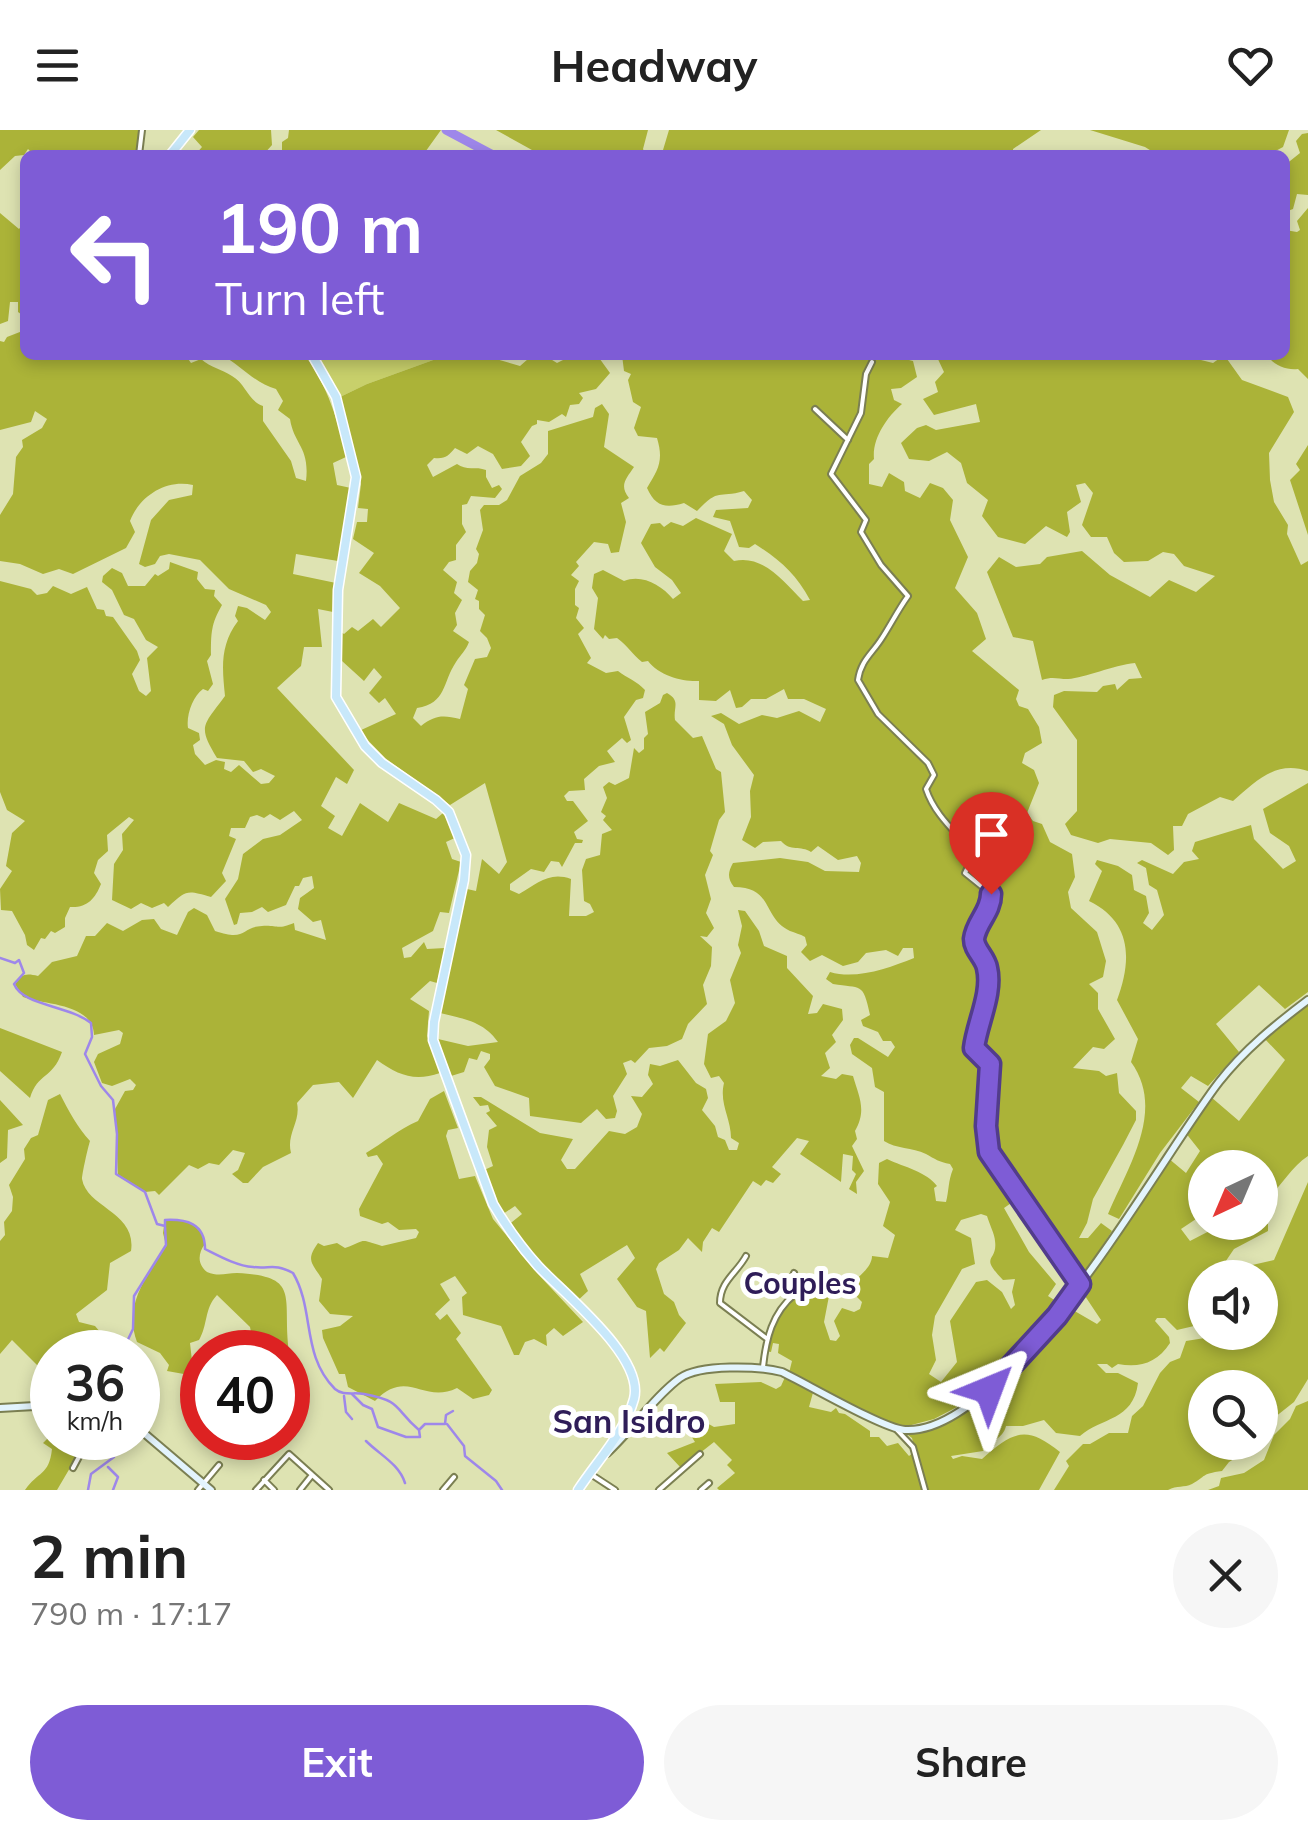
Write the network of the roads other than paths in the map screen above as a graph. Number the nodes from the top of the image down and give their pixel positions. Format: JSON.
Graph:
{"nodes":[{"id":1,"x":190,"y":130,"type":"edge"},
{"id":2,"x":174,"y":150,"type":"edge"},
{"id":3,"x":315,"y":360,"type":"edge"},
{"id":4,"x":872,"y":362,"type":"dead end"},
{"id":5,"x":815,"y":409,"type":"dead end"},
{"id":6,"x":848,"y":440,"type":"junction"},
{"id":7,"x":1308,"y":1000,"type":"edge"},
{"id":8,"x":746,"y":1256,"type":"dead end"},
{"id":9,"x":794,"y":1273,"type":"dead end"},
{"id":10,"x":1080,"y":1284,"type":"junction"},
{"id":11,"x":766,"y":1338,"type":"junction"},
{"id":12,"x":763,"y":1367,"type":"junction"},
{"id":13,"x":30,"y":1407,"type":"edge"},
{"id":14,"x":0,"y":1408,"type":"edge"},
{"id":15,"x":622,"y":1422,"type":"junction"},
{"id":16,"x":894,"y":1427,"type":"junction"},
{"id":17,"x":632,"y":1430,"type":"junction"},
{"id":18,"x":160,"y":1449,"type":"edge"},
{"id":19,"x":700,"y":1454,"type":"dead end"},
{"id":20,"x":603,"y":1458,"type":"junction"},
{"id":21,"x":78,"y":1460,"type":"edge"},
{"id":22,"x":219,"y":1464,"type":"dead end"},
{"id":23,"x":73,"y":1468,"type":"dead end"},
{"id":24,"x":589,"y":1473,"type":"junction"},
{"id":25,"x":312,"y":1476,"type":"junction"},
{"id":26,"x":454,"y":1477,"type":"dead end"},
{"id":27,"x":264,"y":1480,"type":"junction"},
{"id":28,"x":709,"y":1483,"type":"dead end"},
{"id":29,"x":201,"y":1487,"type":"edge"},
{"id":30,"x":663,"y":1489,"type":"edge"},
{"id":31,"x":211,"y":1490,"type":"edge"},
{"id":32,"x":256,"y":1490,"type":"edge"},
{"id":33,"x":274,"y":1490,"type":"edge"},
{"id":34,"x":300,"y":1490,"type":"edge"},
{"id":35,"x":329,"y":1490,"type":"edge"},
{"id":36,"x":444,"y":1490,"type":"edge"},
{"id":37,"x":578,"y":1490,"type":"edge"},
{"id":38,"x":615,"y":1490,"type":"edge"},
{"id":39,"x":701,"y":1490,"type":"edge"},
{"id":40,"x":925,"y":1490,"type":"edge"}],
"edges":[{"from":1,"to":2,"type":"main road"},
{"from":3,"to":15,"type":"main road"},
{"from":4,"to":6,"type":"street"},
{"from":5,"to":6,"type":"street"},
{"from":6,"to":10,"type":"street"},
{"from":7,"to":10,"type":"street"},
{"from":8,"to":11,"type":"street"},
{"from":9,"to":11,"type":"street"},
{"from":10,"to":16,"type":"street"},
{"from":11,"to":12,"type":"street"},
{"from":12,"to":16,"type":"street"},
{"from":12,"to":17,"type":"street"},
{"from":13,"to":14,"type":"street"},
{"from":15,"to":17,"type":"main road"},
{"from":15,"to":20,"type":"main road"},
{"from":16,"to":40,"type":"street"},
{"from":17,"to":20,"type":"street"},
{"from":18,"to":29,"type":"street"},
{"from":19,"to":30,"type":"street"},
{"from":20,"to":24,"type":"main road"},
{"from":21,"to":23,"type":"street"},
{"from":22,"to":29,"type":"street"},
{"from":24,"to":37,"type":"main road"},
{"from":24,"to":38,"type":"street"},
{"from":25,"to":27,"type":"street"},
{"from":25,"to":34,"type":"street"},
{"from":25,"to":35,"type":"street"},
{"from":26,"to":36,"type":"street"},
{"from":27,"to":32,"type":"street"},
{"from":27,"to":33,"type":"street"},
{"from":28,"to":39,"type":"street"},
{"from":29,"to":31,"type":"street"}]}
